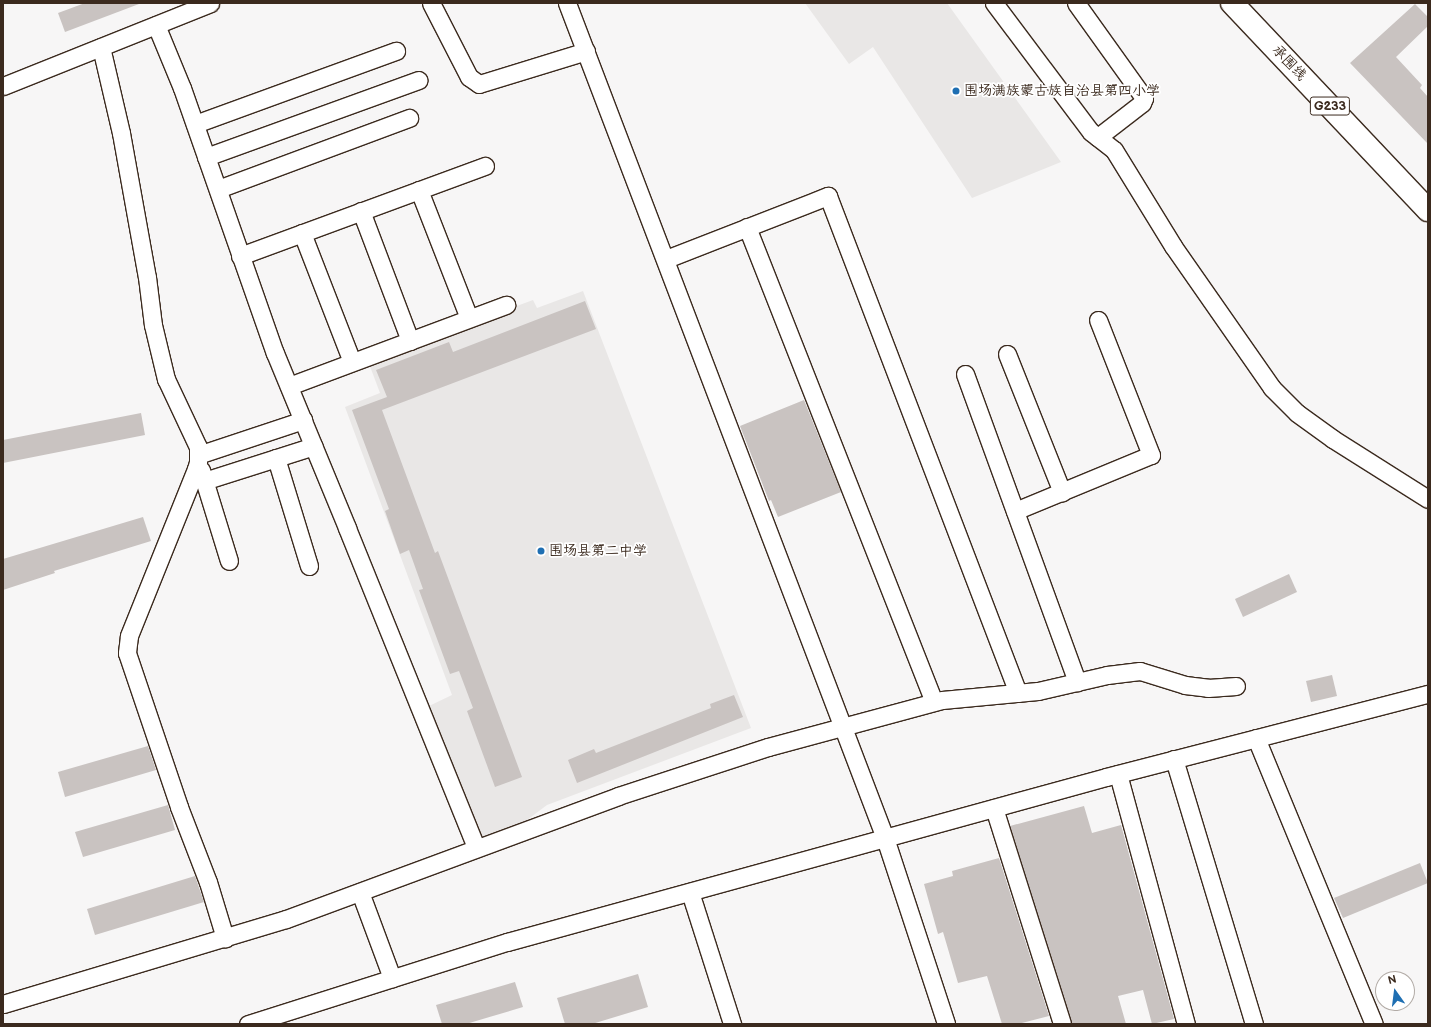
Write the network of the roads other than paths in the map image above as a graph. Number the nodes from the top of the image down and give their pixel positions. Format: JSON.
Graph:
{"nodes":[{"id":1,"x":210,"y":3,"type":"edge"},
{"id":2,"x":431,"y":3,"type":"edge"},
{"id":3,"x":567,"y":3,"type":"edge"},
{"id":4,"x":994,"y":3,"type":"edge"},
{"id":5,"x":1076,"y":3,"type":"edge"},
{"id":6,"x":1232,"y":3,"type":"edge"},
{"id":7,"x":156,"y":25,"type":"junction"},
{"id":8,"x":101,"y":47,"type":"junction"},
{"id":9,"x":396,"y":51,"type":"dead end"},
{"id":10,"x":586,"y":52,"type":"junction"},
{"id":11,"x":419,"y":80,"type":"dead end"},
{"id":12,"x":3,"y":86,"type":"edge"},
{"id":13,"x":409,"y":118,"type":"dead end"},
{"id":14,"x":195,"y":124,"type":"junction"},
{"id":15,"x":1098,"y":137,"type":"junction"},
{"id":16,"x":206,"y":158,"type":"junction"},
{"id":17,"x":485,"y":166,"type":"dead end"},
{"id":18,"x":218,"y":189,"type":"junction"},
{"id":19,"x":419,"y":190,"type":"junction"},
{"id":20,"x":1428,"y":210,"type":"edge"},
{"id":21,"x":360,"y":212,"type":"junction"},
{"id":22,"x":747,"y":227,"type":"junction"},
{"id":23,"x":302,"y":233,"type":"junction"},
{"id":24,"x":240,"y":256,"type":"junction"},
{"id":25,"x":666,"y":259,"type":"junction"},
{"id":26,"x":506,"y":304,"type":"dead end"},
{"id":27,"x":469,"y":318,"type":"junction"},
{"id":28,"x":1098,"y":320,"type":"dead end"},
{"id":29,"x":410,"y":341,"type":"junction"},
{"id":30,"x":1007,"y":354,"type":"dead end"},
{"id":31,"x":352,"y":362,"type":"junction"},
{"id":32,"x":965,"y":374,"type":"dead end"},
{"id":33,"x":288,"y":386,"type":"junction"},
{"id":34,"x":303,"y":420,"type":"junction"},
{"id":35,"x":314,"y":446,"type":"junction"},
{"id":36,"x":276,"y":458,"type":"junction"},
{"id":37,"x":198,"y":459,"type":"junction"},
{"id":38,"x":204,"y":481,"type":"junction"},
{"id":39,"x":1062,"y":492,"type":"junction"},
{"id":40,"x":1428,"y":499,"type":"edge"},
{"id":41,"x":1015,"y":511,"type":"junction"},
{"id":42,"x":229,"y":561,"type":"dead end"},
{"id":43,"x":309,"y":566,"type":"dead end"},
{"id":44,"x":1077,"y":682,"type":"junction"},
{"id":45,"x":1236,"y":686,"type":"dead end"},
{"id":46,"x":1018,"y":693,"type":"junction"},
{"id":47,"x":1428,"y":694,"type":"edge"},
{"id":48,"x":934,"y":702,"type":"junction"},
{"id":49,"x":844,"y":728,"type":"junction"},
{"id":50,"x":1256,"y":738,"type":"junction"},
{"id":51,"x":1174,"y":759,"type":"junction"},
{"id":52,"x":1118,"y":774,"type":"junction"},
{"id":53,"x":994,"y":808,"type":"junction"},
{"id":54,"x":885,"y":838,"type":"junction"},
{"id":55,"x":476,"y":848,"type":"junction"},
{"id":56,"x":360,"y":892,"type":"junction"},
{"id":57,"x":690,"y":892,"type":"junction"},
{"id":58,"x":225,"y":938,"type":"junction"},
{"id":59,"x":392,"y":978,"type":"junction"},
{"id":60,"x":3,"y":1004,"type":"edge"},
{"id":61,"x":248,"y":1024,"type":"edge"},
{"id":62,"x":732,"y":1024,"type":"edge"},
{"id":63,"x":946,"y":1024,"type":"edge"},
{"id":64,"x":1062,"y":1024,"type":"edge"},
{"id":65,"x":1186,"y":1024,"type":"edge"},
{"id":66,"x":1254,"y":1024,"type":"edge"},
{"id":67,"x":1374,"y":1024,"type":"edge"}],
"edges":[{"from":1,"to":7,"type":"street"},
{"from":2,"to":10,"type":"street"},
{"from":3,"to":10,"type":"street"},
{"from":4,"to":15,"type":"street"},
{"from":5,"to":15,"type":"street"},
{"from":6,"to":20,"type":"highway","name":"承围线","number":"G233"},
{"from":7,"to":8,"type":"street"},
{"from":7,"to":14,"type":"street"},
{"from":8,"to":12,"type":"street"},
{"from":8,"to":37,"type":"street"},
{"from":9,"to":14,"type":"street"},
{"from":10,"to":25,"type":"street"},
{"from":11,"to":16,"type":"street"},
{"from":13,"to":18,"type":"street"},
{"from":14,"to":16,"type":"street"},
{"from":15,"to":40,"type":"street"},
{"from":16,"to":18,"type":"street"},
{"from":17,"to":19,"type":"street"},
{"from":18,"to":24,"type":"street"},
{"from":19,"to":21,"type":"street"},
{"from":19,"to":27,"type":"street"},
{"from":21,"to":23,"type":"street"},
{"from":21,"to":29,"type":"street"},
{"from":22,"to":25,"type":"street"},
{"from":22,"to":46,"type":"street"},
{"from":22,"to":48,"type":"street"},
{"from":23,"to":24,"type":"street"},
{"from":23,"to":31,"type":"street"},
{"from":24,"to":33,"type":"street"},
{"from":25,"to":49,"type":"street"},
{"from":26,"to":27,"type":"street"},
{"from":27,"to":29,"type":"street"},
{"from":28,"to":39,"type":"street"},
{"from":29,"to":31,"type":"street"},
{"from":30,"to":39,"type":"street"},
{"from":31,"to":33,"type":"street"},
{"from":32,"to":41,"type":"street"},
{"from":33,"to":34,"type":"street"},
{"from":34,"to":35,"type":"street"},
{"from":34,"to":37,"type":"street"},
{"from":35,"to":36,"type":"street"},
{"from":35,"to":55,"type":"street"},
{"from":36,"to":38,"type":"street"},
{"from":36,"to":43,"type":"street"},
{"from":37,"to":38,"type":"street"},
{"from":37,"to":58,"type":"street"},
{"from":38,"to":42,"type":"street"},
{"from":39,"to":41,"type":"street"},
{"from":41,"to":44,"type":"street"},
{"from":44,"to":45,"type":"street"},
{"from":44,"to":46,"type":"street"},
{"from":46,"to":48,"type":"street"},
{"from":47,"to":50,"type":"street"},
{"from":48,"to":49,"type":"street"},
{"from":49,"to":54,"type":"street"},
{"from":49,"to":55,"type":"street"},
{"from":50,"to":51,"type":"street"},
{"from":50,"to":67,"type":"street"},
{"from":51,"to":52,"type":"street"},
{"from":51,"to":66,"type":"street"},
{"from":52,"to":53,"type":"street"},
{"from":52,"to":65,"type":"street"},
{"from":53,"to":54,"type":"street"},
{"from":53,"to":64,"type":"street"},
{"from":54,"to":57,"type":"street"},
{"from":54,"to":63,"type":"street"},
{"from":55,"to":56,"type":"street"},
{"from":56,"to":58,"type":"street"},
{"from":56,"to":59,"type":"street"},
{"from":57,"to":59,"type":"street"},
{"from":57,"to":62,"type":"street"},
{"from":58,"to":60,"type":"street"},
{"from":59,"to":61,"type":"street"}]}
